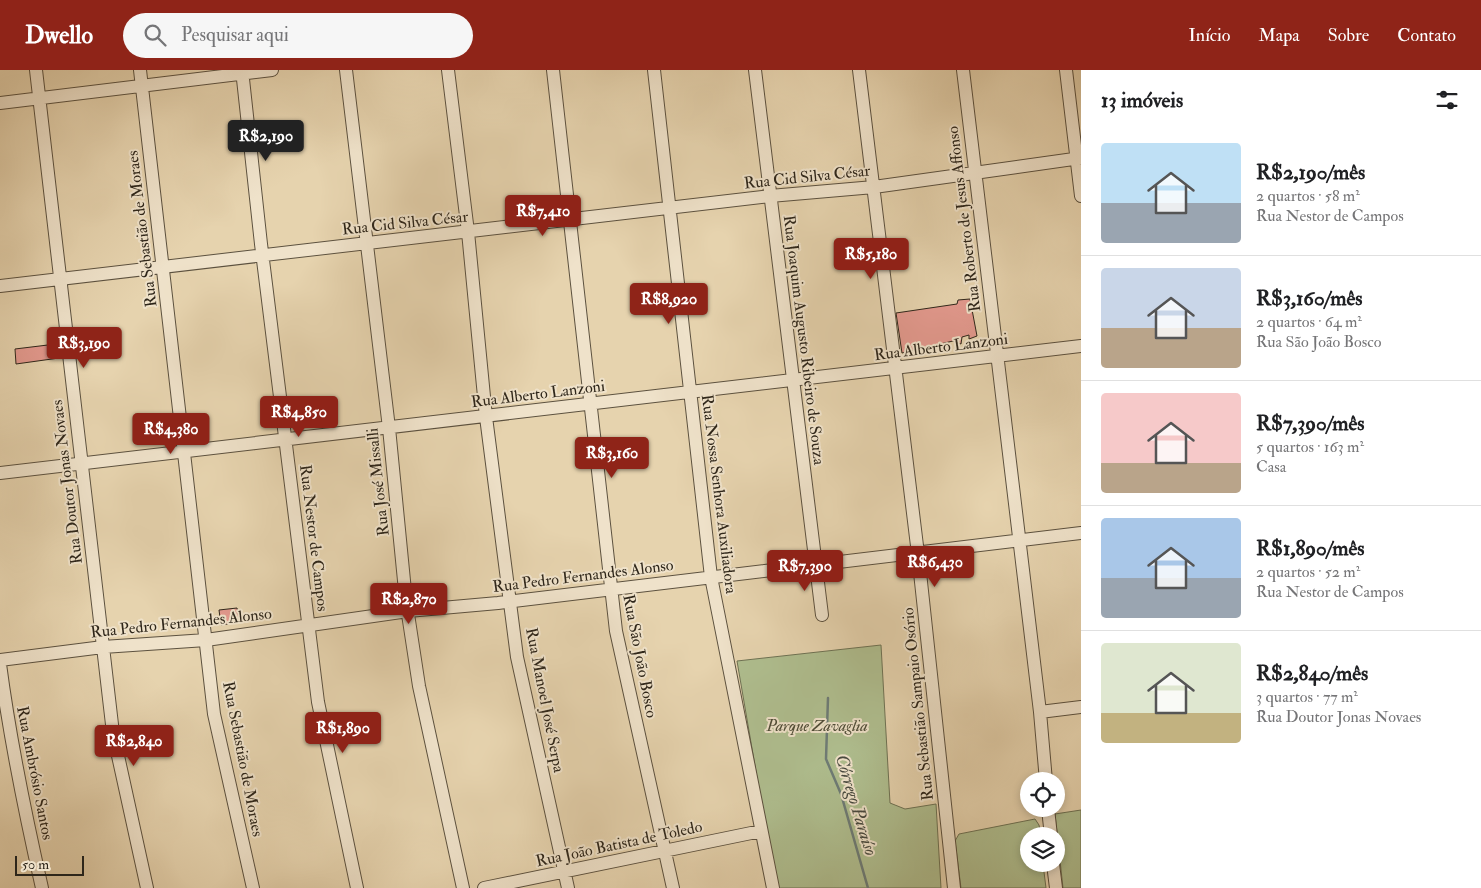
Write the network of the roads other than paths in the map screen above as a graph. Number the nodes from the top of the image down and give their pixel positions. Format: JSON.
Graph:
{"nodes":[{"id":1,"x":36,"y":70,"type":"edge"},
{"id":2,"x":140,"y":70,"type":"edge"},
{"id":3,"x":272,"y":70,"type":"edge"},
{"id":4,"x":346,"y":70,"type":"edge"},
{"id":5,"x":448,"y":70,"type":"edge"},
{"id":6,"x":553,"y":70,"type":"edge"},
{"id":7,"x":654,"y":70,"type":"edge"},
{"id":8,"x":755,"y":70,"type":"edge"},
{"id":9,"x":859,"y":70,"type":"edge"},
{"id":10,"x":963,"y":70,"type":"edge"},
{"id":11,"x":1066,"y":70,"type":"edge"},
{"id":12,"x":242,"y":72,"type":"edge"},
{"id":13,"x":142,"y":86,"type":"junction"},
{"id":14,"x":40,"y":98,"type":"junction"},
{"id":15,"x":0,"y":102,"type":"edge"},
{"id":16,"x":1079,"y":158,"type":"edge"},
{"id":17,"x":976,"y":172,"type":"junction"},
{"id":18,"x":874,"y":187,"type":"junction"},
{"id":19,"x":770,"y":196,"type":"junction"},
{"id":20,"x":1081,"y":196,"type":"edge"},
{"id":21,"x":671,"y":209,"type":"junction"},
{"id":22,"x":569,"y":220,"type":"junction"},
{"id":23,"x":468,"y":232,"type":"junction"},
{"id":24,"x":365,"y":244,"type":"junction"},
{"id":25,"x":263,"y":255,"type":"junction"},
{"id":26,"x":164,"y":268,"type":"junction"},
{"id":27,"x":59,"y":278,"type":"junction"},
{"id":28,"x":0,"y":286,"type":"edge"},
{"id":29,"x":1081,"y":346,"type":"edge"},
{"id":30,"x":996,"y":356,"type":"junction"},
{"id":31,"x":895,"y":369,"type":"junction"},
{"id":32,"x":794,"y":381,"type":"junction"},
{"id":33,"x":690,"y":391,"type":"junction"},
{"id":34,"x":590,"y":403,"type":"junction"},
{"id":35,"x":486,"y":417,"type":"junction"},
{"id":36,"x":389,"y":428,"type":"junction"},
{"id":37,"x":285,"y":439,"type":"junction"},
{"id":38,"x":184,"y":452,"type":"junction"},
{"id":39,"x":82,"y":463,"type":"junction"},
{"id":40,"x":0,"y":473,"type":"edge"},
{"id":41,"x":1081,"y":533,"type":"edge"},
{"id":42,"x":1019,"y":541,"type":"junction"},
{"id":43,"x":918,"y":554,"type":"junction"},
{"id":44,"x":815,"y":565,"type":"junction"},
{"id":45,"x":712,"y":577,"type":"junction"},
{"id":46,"x":611,"y":589,"type":"junction"},
{"id":47,"x":510,"y":602,"type":"junction"},
{"id":48,"x":408,"y":611,"type":"junction"},
{"id":49,"x":822,"y":615,"type":"dead end"},
{"id":50,"x":308,"y":624,"type":"junction"},
{"id":51,"x":206,"y":640,"type":"junction"},
{"id":52,"x":103,"y":647,"type":"junction"},
{"id":53,"x":0,"y":660,"type":"edge"},
{"id":54,"x":0,"y":664,"type":"edge"},
{"id":55,"x":1081,"y":707,"type":"edge"},
{"id":56,"x":1040,"y":712,"type":"junction"},
{"id":57,"x":1045,"y":772,"type":"edge"},
{"id":58,"x":761,"y":831,"type":"junction"},
{"id":59,"x":664,"y":851,"type":"junction"},
{"id":60,"x":565,"y":872,"type":"junction"},
{"id":61,"x":1054,"y":872,"type":"edge"},
{"id":62,"x":42,"y":888,"type":"edge"},
{"id":63,"x":147,"y":888,"type":"edge"},
{"id":64,"x":252,"y":888,"type":"edge"},
{"id":65,"x":357,"y":888,"type":"edge"},
{"id":66,"x":463,"y":888,"type":"edge"},
{"id":67,"x":484,"y":888,"type":"edge"},
{"id":68,"x":568,"y":888,"type":"edge"},
{"id":69,"x":672,"y":888,"type":"edge"},
{"id":70,"x":773,"y":888,"type":"edge"},
{"id":71,"x":954,"y":888,"type":"edge"},
{"id":72,"x":1056,"y":888,"type":"edge"}],
"edges":[{"from":1,"to":14,"type":"street","name":"Rua Doutor Jonas Novaes"},
{"from":2,"to":13,"type":"street","name":"Rua Sebastião de Moraes"},
{"from":3,"to":12,"type":"street"},
{"from":4,"to":24,"type":"street","name":"Rua José Missalli"},
{"from":5,"to":23,"type":"street","name":"Rua Manoel José Serpa"},
{"from":6,"to":22,"type":"street","name":"Rua São João Bosco"},
{"from":7,"to":21,"type":"street","name":"Rua Nossa Senhora Auxiliadora"},
{"from":8,"to":19,"type":"street","name":"Rua Joaquim Augusto Ribeiro de Souza"},
{"from":9,"to":18,"type":"street","name":"Rua Sebastião Sampaio Osório"},
{"from":10,"to":17,"type":"street","name":"Rua Roberto de Jesus Affonso"},
{"from":11,"to":16,"type":"street"},
{"from":12,"to":13,"type":"street"},
{"from":12,"to":25,"type":"street","name":"Rua Nestor de Campos"},
{"from":13,"to":14,"type":"street"},
{"from":13,"to":26,"type":"street","name":"Rua Sebastião de Moraes"},
{"from":14,"to":15,"type":"street"},
{"from":14,"to":27,"type":"street","name":"Rua Doutor Jonas Novaes"},
{"from":16,"to":17,"type":"street","name":"Rua Cid Silva César"},
{"from":16,"to":20,"type":"street"},
{"from":17,"to":18,"type":"street","name":"Rua Cid Silva César"},
{"from":17,"to":30,"type":"street","name":"Rua Roberto de Jesus Affonso"},
{"from":18,"to":19,"type":"street","name":"Rua Cid Silva César"},
{"from":18,"to":31,"type":"street","name":"Rua Sebastião Sampaio Osório"},
{"from":19,"to":21,"type":"street","name":"Rua Cid Silva César"},
{"from":19,"to":32,"type":"street","name":"Rua Joaquim Augusto Ribeiro de Souza"},
{"from":21,"to":22,"type":"street","name":"Rua Cid Silva César"},
{"from":21,"to":33,"type":"street","name":"Rua Nossa Senhora Auxiliadora"},
{"from":22,"to":23,"type":"street","name":"Rua Cid Silva César"},
{"from":22,"to":34,"type":"street","name":"Rua São João Bosco"},
{"from":23,"to":24,"type":"street","name":"Rua Cid Silva César"},
{"from":23,"to":35,"type":"street","name":"Rua Manoel José Serpa"},
{"from":24,"to":25,"type":"street","name":"Rua Cid Silva César"},
{"from":24,"to":36,"type":"street","name":"Rua José Missalli"},
{"from":25,"to":26,"type":"street","name":"Rua Cid Silva César"},
{"from":25,"to":37,"type":"street","name":"Rua Nestor de Campos"},
{"from":26,"to":27,"type":"street","name":"Rua Cid Silva César"},
{"from":26,"to":38,"type":"street","name":"Rua Sebastião de Moraes"},
{"from":27,"to":28,"type":"street","name":"Rua Cid Silva César"},
{"from":27,"to":39,"type":"street","name":"Rua Doutor Jonas Novaes"},
{"from":29,"to":30,"type":"street","name":"Rua Alberto Lanzoni"},
{"from":30,"to":31,"type":"street","name":"Rua Alberto Lanzoni"},
{"from":30,"to":42,"type":"street","name":"Rua Roberto de Jesus Affonso"},
{"from":31,"to":32,"type":"street","name":"Rua Alberto Lanzoni"},
{"from":31,"to":43,"type":"street","name":"Rua Sebastião Sampaio Osório"},
{"from":32,"to":33,"type":"street","name":"Rua Alberto Lanzoni"},
{"from":32,"to":44,"type":"street","name":"Rua Joaquim Augusto Ribeiro de Souza"},
{"from":33,"to":34,"type":"street","name":"Rua Alberto Lanzoni"},
{"from":33,"to":45,"type":"street","name":"Rua Nossa Senhora Auxiliadora"},
{"from":34,"to":35,"type":"street","name":"Rua Alberto Lanzoni"},
{"from":34,"to":46,"type":"street","name":"Rua São João Bosco"},
{"from":35,"to":36,"type":"street","name":"Rua Alberto Lanzoni"},
{"from":35,"to":47,"type":"street","name":"Rua Manoel José Serpa"},
{"from":36,"to":37,"type":"street","name":"Rua Alberto Lanzoni"},
{"from":36,"to":48,"type":"street","name":"Rua José Missalli"},
{"from":37,"to":38,"type":"street","name":"Rua Alberto Lanzoni"},
{"from":37,"to":50,"type":"street","name":"Rua Nestor de Campos"},
{"from":38,"to":39,"type":"street","name":"Rua Alberto Lanzoni"},
{"from":38,"to":51,"type":"street","name":"Rua Sebastião de Moraes"},
{"from":39,"to":40,"type":"street","name":"Rua Alberto Lanzoni"},
{"from":39,"to":52,"type":"street","name":"Rua Doutor Jonas Novaes"},
{"from":41,"to":42,"type":"street","name":"Rua Pedro Fernandes Alonso"},
{"from":42,"to":43,"type":"street","name":"Rua Pedro Fernandes Alonso"},
{"from":42,"to":56,"type":"street","name":"Rua Roberto de Jesus Affonso"},
{"from":43,"to":44,"type":"street","name":"Rua Pedro Fernandes Alonso"},
{"from":43,"to":71,"type":"street","name":"Rua Sebastião Sampaio Osório"},
{"from":44,"to":45,"type":"street","name":"Rua Pedro Fernandes Alonso"},
{"from":44,"to":49,"type":"street","name":"Rua Joaquim Augusto Ribeiro de Souza"},
{"from":45,"to":46,"type":"street","name":"Rua Pedro Fernandes Alonso"},
{"from":45,"to":58,"type":"street","name":"Rua Nossa Senhora Auxiliadora"},
{"from":46,"to":47,"type":"street","name":"Rua Pedro Fernandes Alonso"},
{"from":46,"to":59,"type":"street","name":"Rua São João Bosco"},
{"from":47,"to":48,"type":"street","name":"Rua Pedro Fernandes Alonso"},
{"from":47,"to":60,"type":"street","name":"Rua Manoel José Serpa"},
{"from":48,"to":50,"type":"street","name":"Rua Pedro Fernandes Alonso"},
{"from":48,"to":66,"type":"street","name":"Rua José Missalli"},
{"from":50,"to":51,"type":"street","name":"Rua Pedro Fernandes Alonso"},
{"from":50,"to":65,"type":"street","name":"Rua Nestor de Campos"},
{"from":51,"to":52,"type":"street","name":"Rua Pedro Fernandes Alonso"},
{"from":51,"to":64,"type":"street","name":"Rua Sebastião de Moraes"},
{"from":52,"to":53,"type":"street","name":"Rua Pedro Fernandes Alonso"},
{"from":52,"to":63,"type":"street","name":"Rua Doutor Jonas Novaes"},
{"from":54,"to":62,"type":"street","name":"Rua Ambrósio Santos"},
{"from":55,"to":56,"type":"street"},
{"from":56,"to":57,"type":"street","name":"Rua Roberto de Jesus Affonso"},
{"from":58,"to":59,"type":"street","name":"Rua João Batista de Toledo"},
{"from":58,"to":70,"type":"street","name":"Rua Nossa Senhora Auxiliadora"},
{"from":59,"to":60,"type":"street","name":"Rua João Batista de Toledo"},
{"from":59,"to":69,"type":"street","name":"Rua São João Bosco"},
{"from":60,"to":67,"type":"street","name":"Rua João Batista de Toledo"},
{"from":60,"to":68,"type":"street","name":"Rua Manoel José Serpa"},
{"from":61,"to":72,"type":"street"}]}
